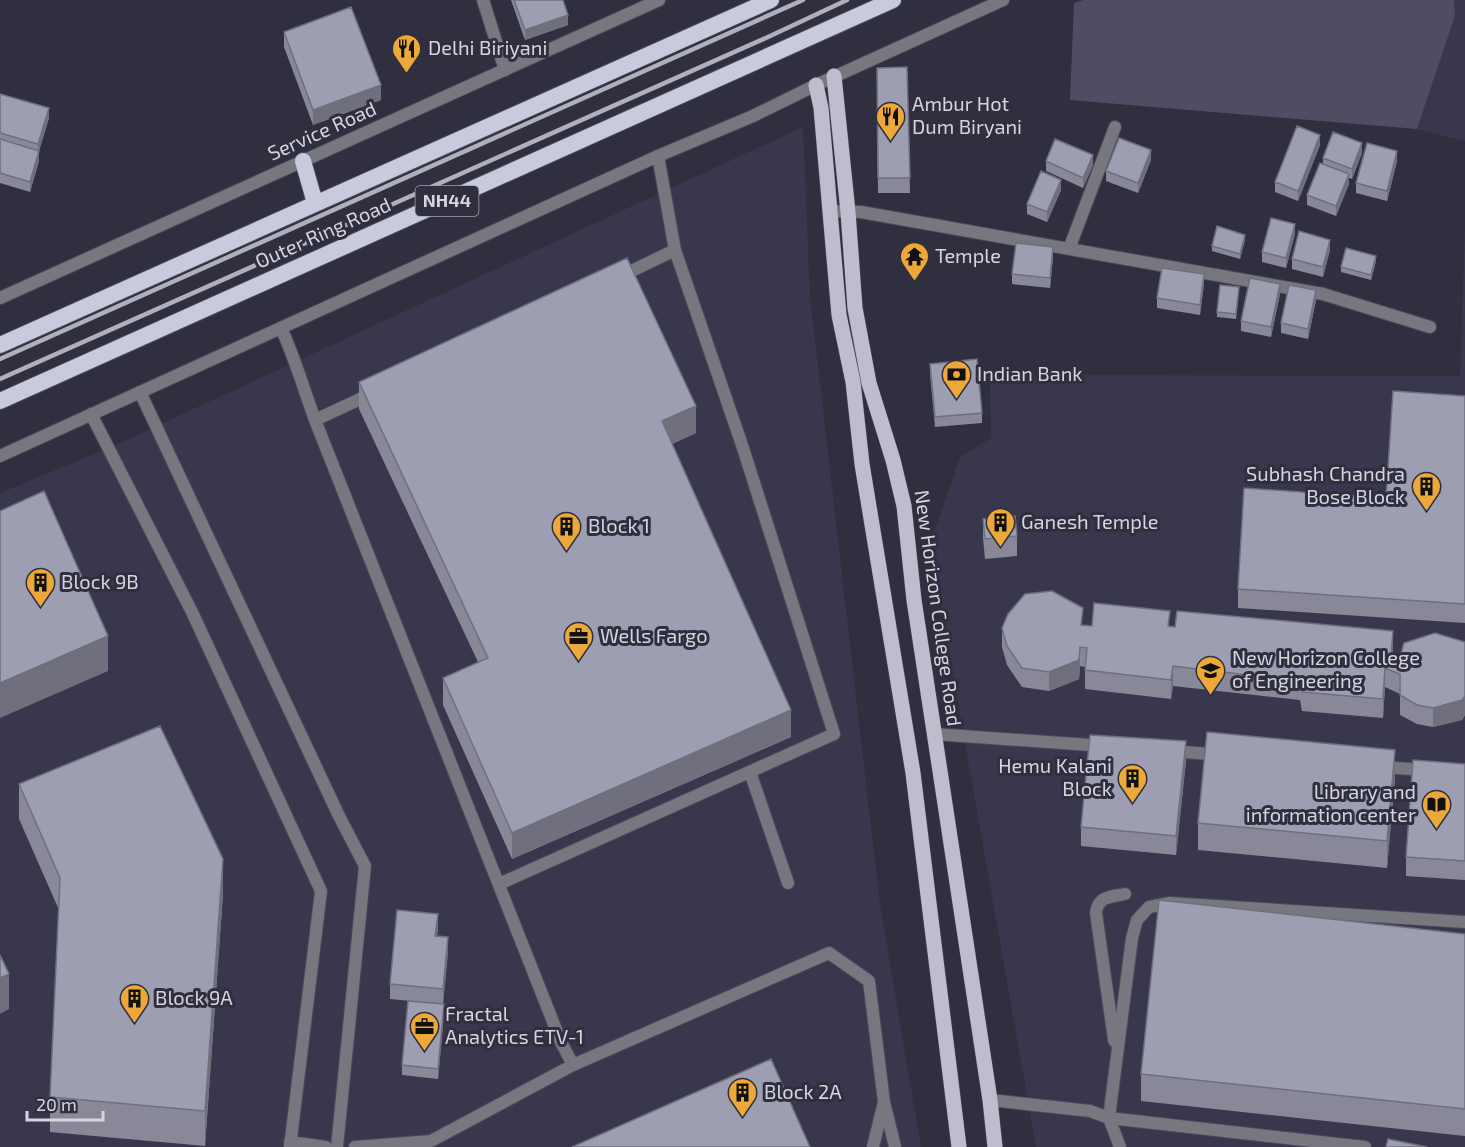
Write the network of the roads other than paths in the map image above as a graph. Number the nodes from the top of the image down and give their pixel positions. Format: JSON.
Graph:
{"nodes":[{"id":1,"x":483,"y":0,"type":"edge"},
{"id":2,"x":659,"y":0,"type":"edge"},
{"id":3,"x":771,"y":0,"type":"edge"},
{"id":4,"x":893,"y":0,"type":"edge"},
{"id":5,"x":1003,"y":0,"type":"edge"},
{"id":6,"x":505,"y":70,"type":"junction"},
{"id":7,"x":834,"y":76,"type":"junction"},
{"id":8,"x":816,"y":84,"type":"junction"},
{"id":9,"x":1115,"y":128,"type":"dead end"},
{"id":10,"x":658,"y":156,"type":"junction"},
{"id":11,"x":303,"y":161,"type":"junction"},
{"id":12,"x":315,"y":203,"type":"junction"},
{"id":13,"x":829,"y":211,"type":"junction"},
{"id":14,"x":848,"y":212,"type":"junction"},
{"id":15,"x":1069,"y":249,"type":"junction"},
{"id":16,"x":675,"y":250,"type":"junction"},
{"id":17,"x":612,"y":280,"type":"edge"},
{"id":18,"x":0,"y":298,"type":"edge"},
{"id":19,"x":1430,"y":327,"type":"dead end"},
{"id":20,"x":281,"y":328,"type":"junction"},
{"id":21,"x":0,"y":345,"type":"edge"},
{"id":22,"x":379,"y":390,"type":"edge"},
{"id":23,"x":140,"y":392,"type":"junction"},
{"id":24,"x":0,"y":401,"type":"edge"},
{"id":25,"x":91,"y":414,"type":"junction"},
{"id":26,"x":315,"y":420,"type":"junction"},
{"id":27,"x":0,"y":456,"type":"edge"},
{"id":28,"x":934,"y":734,"type":"junction"},
{"id":29,"x":1114,"y":746,"type":"edge"},
{"id":30,"x":1161,"y":750,"type":"edge"},
{"id":31,"x":1231,"y":755,"type":"edge"},
{"id":32,"x":1371,"y":766,"type":"edge"},
{"id":33,"x":750,"y":772,"type":"junction"},
{"id":34,"x":1442,"y":772,"type":"edge"},
{"id":35,"x":788,"y":883,"type":"dead end"},
{"id":36,"x":499,"y":884,"type":"junction"},
{"id":37,"x":1125,"y":894,"type":"dead end"},
{"id":38,"x":1465,"y":922,"type":"edge"},
{"id":39,"x":1119,"y":1047,"type":"junction"},
{"id":40,"x":573,"y":1065,"type":"junction"},
{"id":41,"x":990,"y":1100,"type":"junction"},
{"id":42,"x":884,"y":1102,"type":"junction"},
{"id":43,"x":1109,"y":1118,"type":"junction"},
{"id":44,"x":1320,"y":1144,"type":"edge"},
{"id":45,"x":290,"y":1145,"type":"edge"},
{"id":46,"x":326,"y":1147,"type":"edge"},
{"id":47,"x":337,"y":1147,"type":"edge"},
{"id":48,"x":355,"y":1147,"type":"edge"},
{"id":49,"x":873,"y":1147,"type":"edge"},
{"id":50,"x":895,"y":1147,"type":"edge"},
{"id":51,"x":959,"y":1147,"type":"edge"},
{"id":52,"x":995,"y":1147,"type":"edge"},
{"id":53,"x":1120,"y":1147,"type":"edge"},
{"id":54,"x":1365,"y":1147,"type":"edge"}],
"edges":[{"from":1,"to":6,"type":"street"},
{"from":2,"to":6,"type":"street","name":"Service Road"},
{"from":3,"to":12,"type":"highway","name":"Outer Ring Road","number":"NH44"},
{"from":4,"to":24,"type":"highway","name":"Outer Ring Road","number":"NH44"},
{"from":5,"to":7,"type":"street"},
{"from":6,"to":11,"type":"street","name":"Service Road"},
{"from":7,"to":8,"type":"street"},
{"from":7,"to":14,"type":"main road","name":"New Horizon College Road"},
{"from":8,"to":10,"type":"street"},
{"from":8,"to":13,"type":"main road"},
{"from":9,"to":15,"type":"street"},
{"from":10,"to":16,"type":"street"},
{"from":10,"to":20,"type":"street"},
{"from":11,"to":12,"type":"highway"},
{"from":11,"to":18,"type":"street","name":"Service Road"},
{"from":12,"to":21,"type":"highway","name":"Outer Ring Road","number":"NH44"},
{"from":13,"to":14,"type":"street"},
{"from":13,"to":51,"type":"main road"},
{"from":14,"to":15,"type":"street"},
{"from":14,"to":28,"type":"main road","name":"New Horizon College Road"},
{"from":15,"to":19,"type":"street"},
{"from":16,"to":17,"type":"street"},
{"from":16,"to":33,"type":"street"},
{"from":20,"to":23,"type":"street"},
{"from":20,"to":26,"type":"street"},
{"from":22,"to":26,"type":"street"},
{"from":23,"to":25,"type":"street"},
{"from":23,"to":47,"type":"street"},
{"from":25,"to":27,"type":"street"},
{"from":25,"to":45,"type":"street"},
{"from":26,"to":36,"type":"street"},
{"from":28,"to":29,"type":"street"},
{"from":28,"to":41,"type":"main road","name":"New Horizon College Road"},
{"from":30,"to":31,"type":"street"},
{"from":32,"to":34,"type":"street"},
{"from":33,"to":35,"type":"street"},
{"from":33,"to":36,"type":"street"},
{"from":36,"to":40,"type":"street"},
{"from":37,"to":39,"type":"street"},
{"from":38,"to":39,"type":"street"},
{"from":39,"to":43,"type":"street"},
{"from":40,"to":42,"type":"street"},
{"from":40,"to":48,"type":"street"},
{"from":41,"to":43,"type":"street"},
{"from":41,"to":52,"type":"main road","name":"New Horizon College Road"},
{"from":42,"to":49,"type":"street"},
{"from":42,"to":50,"type":"street"},
{"from":43,"to":44,"type":"street"},
{"from":43,"to":53,"type":"street"},
{"from":44,"to":54,"type":"street"},
{"from":45,"to":46,"type":"street"}]}
